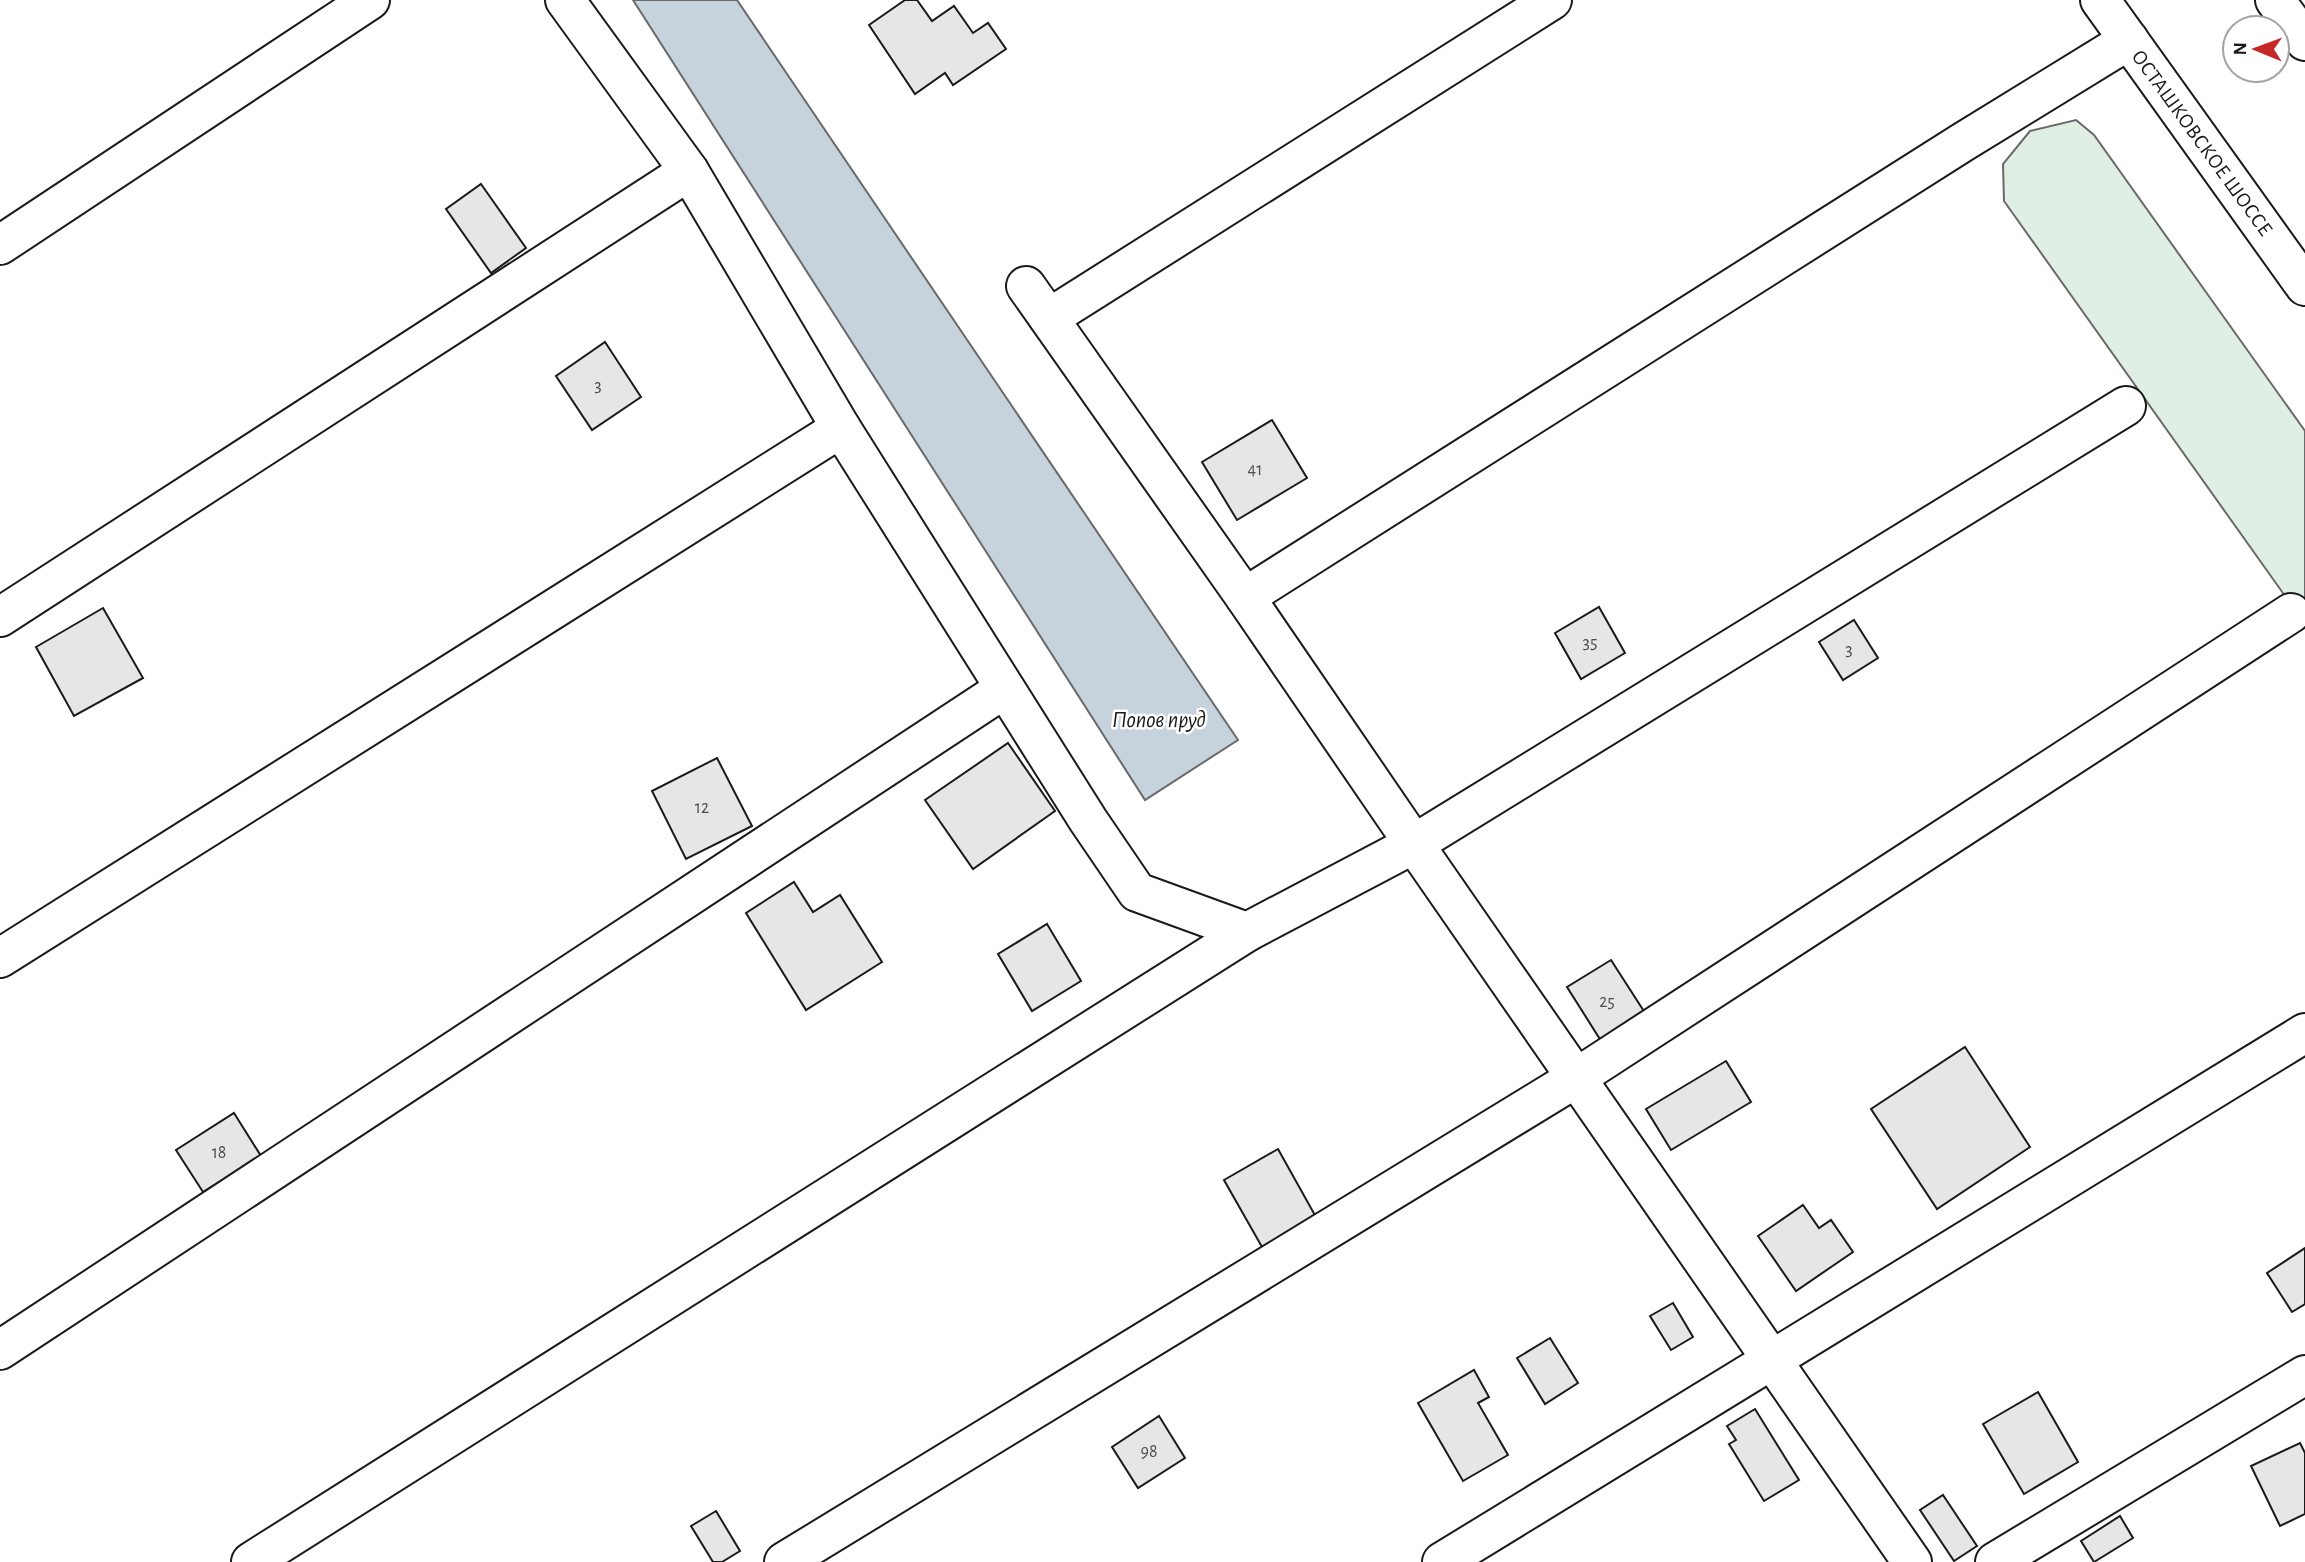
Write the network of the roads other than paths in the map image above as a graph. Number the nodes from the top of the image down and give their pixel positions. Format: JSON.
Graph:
{"nodes":[{"id":1,"x":370,"y":0,"type":"edge"},
{"id":2,"x":565,"y":0,"type":"edge"},
{"id":3,"x":1552,"y":0,"type":"edge"},
{"id":4,"x":2100,"y":0,"type":"edge"},
{"id":5,"x":2276,"y":0,"type":"edge"},
{"id":6,"x":2129,"y":40,"type":"junction"},
{"id":7,"x":2305,"y":41,"type":"edge"},
{"id":8,"x":689,"y":171,"type":"junction"},
{"id":9,"x":0,"y":245,"type":"edge"},
{"id":10,"x":1026,"y":286,"type":"dead end"},
{"id":11,"x":2305,"y":286,"type":"edge"},
{"id":12,"x":1049,"y":318,"type":"junction"},
{"id":13,"x":2126,"y":406,"type":"dead end"},
{"id":14,"x":841,"y":428,"type":"junction"},
{"id":15,"x":1245,"y":597,"type":"junction"},
{"id":16,"x":2291,"y":613,"type":"dead end"},
{"id":17,"x":0,"y":617,"type":"edge"},
{"id":18,"x":1004,"y":689,"type":"junction"},
{"id":19,"x":1414,"y":844,"type":"junction"},
{"id":20,"x":1247,"y":932,"type":"junction"},
{"id":21,"x":0,"y":958,"type":"edge"},
{"id":22,"x":2305,"y":1033,"type":"edge"},
{"id":23,"x":1576,"y":1078,"type":"junction"},
{"id":24,"x":0,"y":1350,"type":"edge"},
{"id":25,"x":1773,"y":1358,"type":"junction"},
{"id":26,"x":2305,"y":1376,"type":"edge"},
{"id":27,"x":251,"y":1562,"type":"edge"},
{"id":28,"x":783,"y":1562,"type":"edge"},
{"id":29,"x":1442,"y":1562,"type":"edge"},
{"id":30,"x":1912,"y":1562,"type":"edge"},
{"id":31,"x":1995,"y":1562,"type":"edge"}],
"edges":[{"from":1,"to":9,"type":"street"},
{"from":2,"to":8,"type":"street"},
{"from":3,"to":12,"type":"street"},
{"from":4,"to":6,"type":"street","name":"ОСТАШКОВСКОЕ ШОССЕ"},
{"from":5,"to":7,"type":"street"},
{"from":6,"to":11,"type":"street","name":"ОСТАШКОВСКОЕ ШОССЕ"},
{"from":6,"to":15,"type":"street"},
{"from":8,"to":14,"type":"street"},
{"from":8,"to":17,"type":"street"},
{"from":10,"to":12,"type":"street"},
{"from":12,"to":15,"type":"street"},
{"from":13,"to":19,"type":"street"},
{"from":14,"to":18,"type":"street"},
{"from":14,"to":21,"type":"street"},
{"from":15,"to":19,"type":"street"},
{"from":16,"to":23,"type":"street"},
{"from":18,"to":20,"type":"street"},
{"from":18,"to":24,"type":"street"},
{"from":19,"to":20,"type":"street"},
{"from":19,"to":23,"type":"street"},
{"from":20,"to":27,"type":"street"},
{"from":22,"to":25,"type":"street"},
{"from":23,"to":25,"type":"street"},
{"from":23,"to":28,"type":"street"},
{"from":25,"to":29,"type":"street"},
{"from":25,"to":30,"type":"street"},
{"from":26,"to":31,"type":"street"}]}
